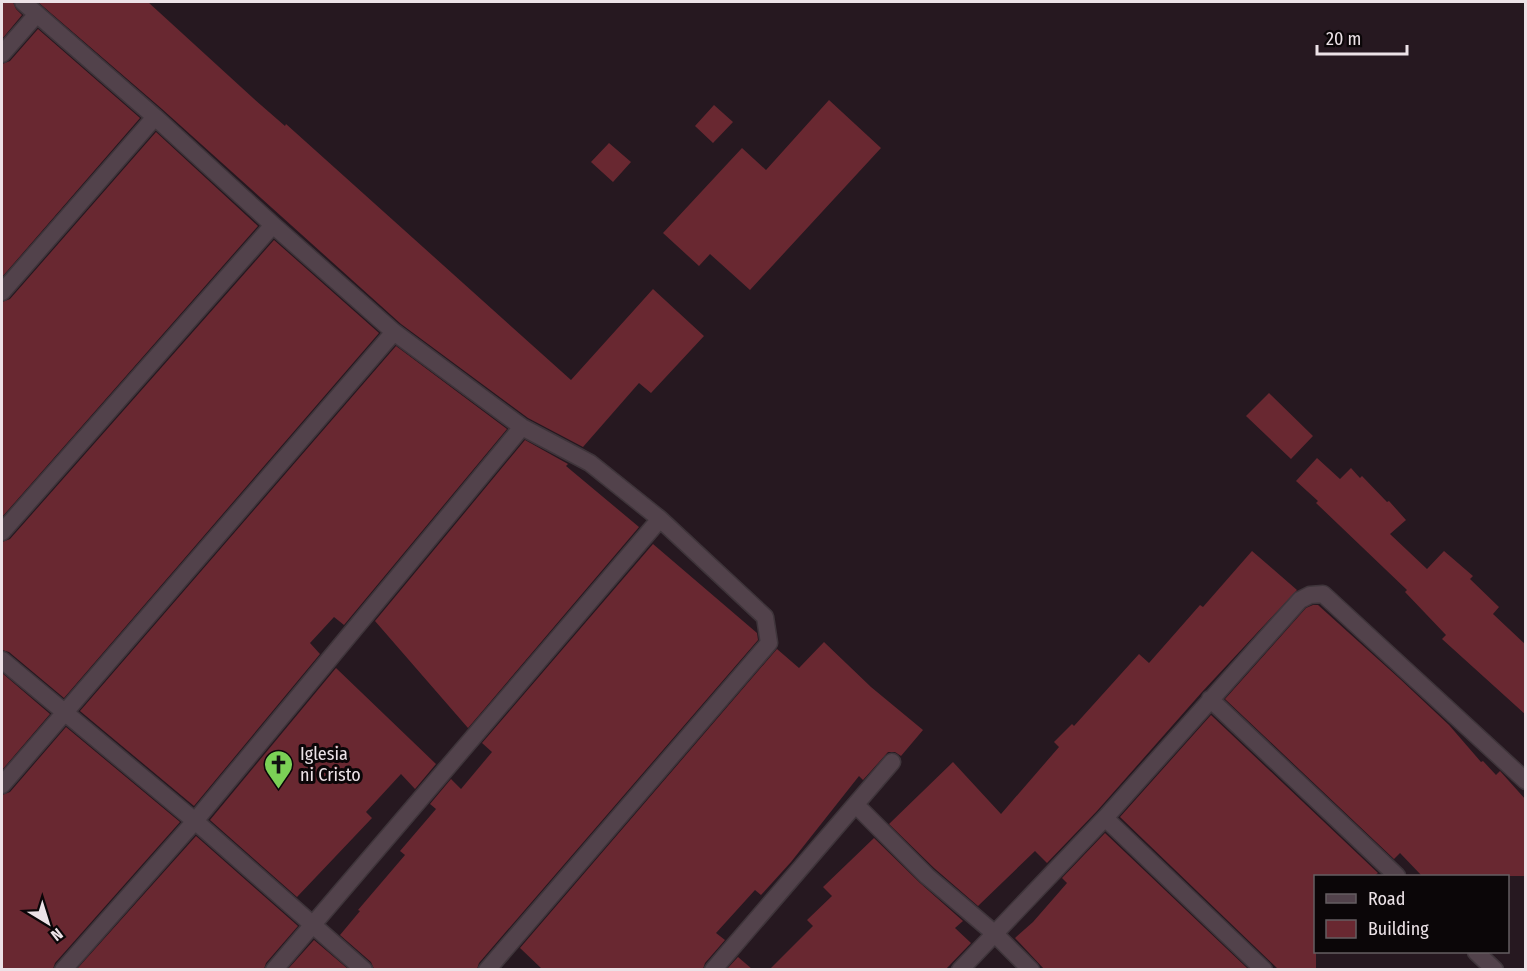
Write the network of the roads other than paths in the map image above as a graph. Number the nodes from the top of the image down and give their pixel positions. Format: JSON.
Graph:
{"nodes":[{"id":1,"x":23,"y":2,"type":"edge"},
{"id":2,"x":37,"y":14,"type":"junction"},
{"id":3,"x":2,"y":54,"type":"edge"},
{"id":4,"x":155,"y":117,"type":"junction"},
{"id":5,"x":273,"y":225,"type":"junction"},
{"id":6,"x":2,"y":292,"type":"edge"},
{"id":7,"x":394,"y":332,"type":"junction"},
{"id":8,"x":522,"y":427,"type":"junction"},
{"id":9,"x":660,"y":519,"type":"junction"},
{"id":10,"x":2,"y":531,"type":"edge"},
{"id":11,"x":2,"y":660,"type":"edge"},
{"id":12,"x":1210,"y":699,"type":"junction"},
{"id":13,"x":63,"y":713,"type":"junction"},
{"id":14,"x":892,"y":762,"type":"dead end"},
{"id":15,"x":1526,"y":781,"type":"edge"},
{"id":16,"x":2,"y":785,"type":"edge"},
{"id":17,"x":856,"y":805,"type":"junction"},
{"id":18,"x":1105,"y":818,"type":"junction"},
{"id":19,"x":195,"y":821,"type":"junction"},
{"id":20,"x":1396,"y":875,"type":"edge"},
{"id":21,"x":313,"y":925,"type":"junction"},
{"id":22,"x":994,"y":933,"type":"junction"},
{"id":23,"x":1478,"y":953,"type":"edge"},
{"id":24,"x":63,"y":969,"type":"edge"},
{"id":25,"x":274,"y":969,"type":"edge"},
{"id":26,"x":364,"y":969,"type":"edge"},
{"id":27,"x":487,"y":969,"type":"edge"},
{"id":28,"x":713,"y":969,"type":"edge"},
{"id":29,"x":960,"y":969,"type":"edge"},
{"id":30,"x":1031,"y":969,"type":"edge"},
{"id":31,"x":1264,"y":969,"type":"edge"},
{"id":32,"x":1495,"y":969,"type":"edge"}],
"edges":[{"from":1,"to":2,"type":"street"},
{"from":2,"to":3,"type":"street"},
{"from":2,"to":4,"type":"street"},
{"from":4,"to":5,"type":"street"},
{"from":4,"to":6,"type":"street"},
{"from":5,"to":7,"type":"street"},
{"from":5,"to":10,"type":"street"},
{"from":7,"to":8,"type":"street"},
{"from":7,"to":13,"type":"street"},
{"from":8,"to":9,"type":"street"},
{"from":8,"to":19,"type":"street"},
{"from":9,"to":21,"type":"street"},
{"from":9,"to":27,"type":"street"},
{"from":11,"to":13,"type":"street"},
{"from":12,"to":15,"type":"street"},
{"from":12,"to":18,"type":"street"},
{"from":12,"to":20,"type":"street"},
{"from":13,"to":16,"type":"street"},
{"from":13,"to":19,"type":"street"},
{"from":14,"to":17,"type":"street"},
{"from":17,"to":22,"type":"street"},
{"from":17,"to":28,"type":"street"},
{"from":18,"to":22,"type":"street"},
{"from":18,"to":31,"type":"street"},
{"from":19,"to":21,"type":"street"},
{"from":19,"to":24,"type":"street"},
{"from":21,"to":25,"type":"street"},
{"from":21,"to":26,"type":"street"},
{"from":22,"to":29,"type":"street"},
{"from":22,"to":30,"type":"street"},
{"from":23,"to":32,"type":"street"}]}
